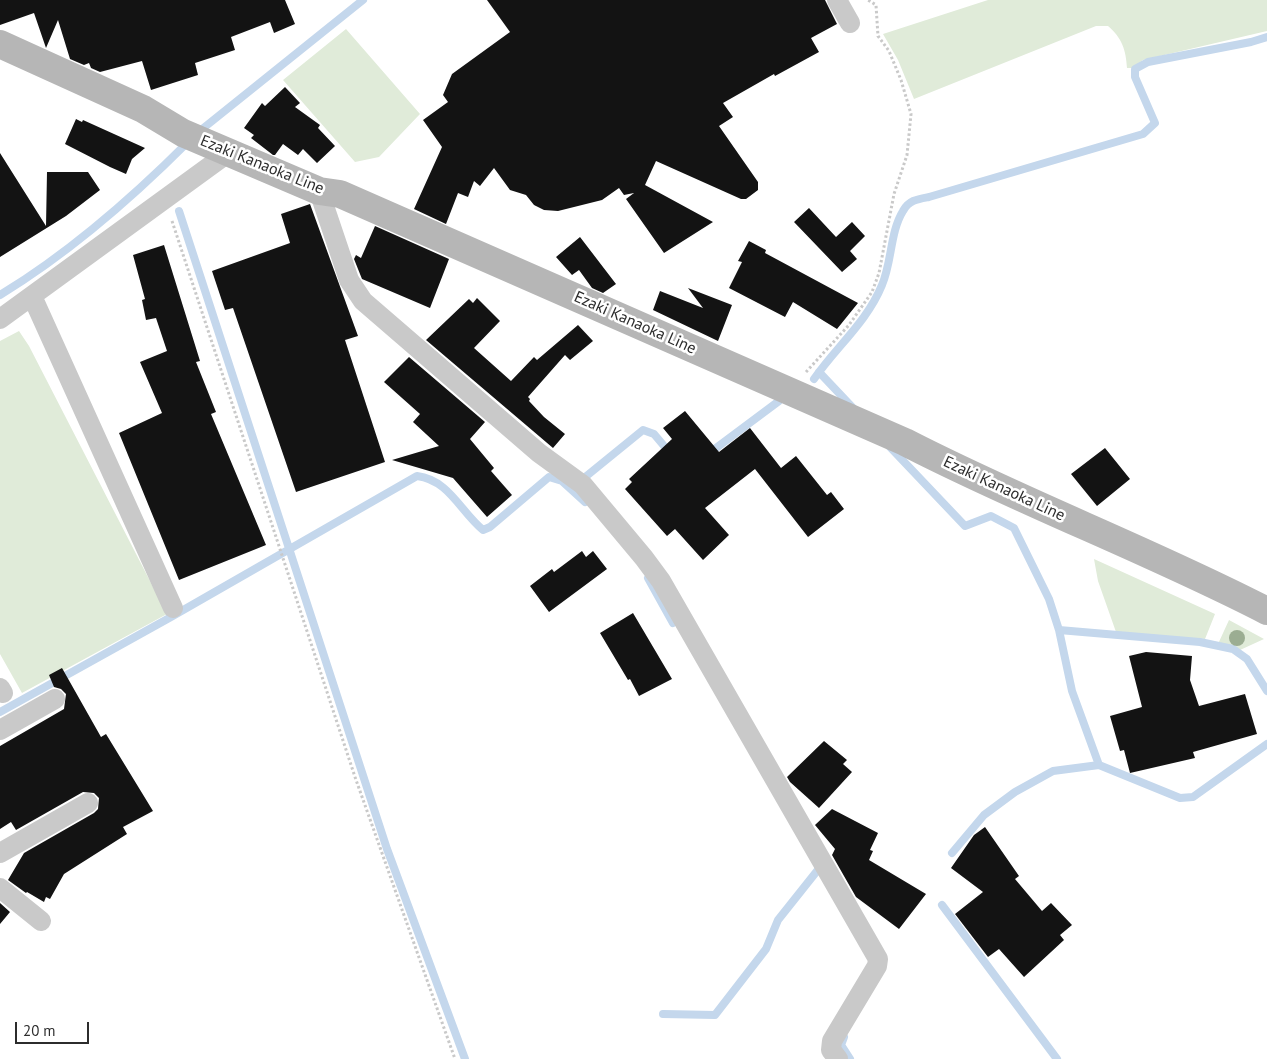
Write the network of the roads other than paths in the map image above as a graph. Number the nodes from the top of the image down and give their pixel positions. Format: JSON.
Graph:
{"nodes":[{"id":1,"x":837,"y":0,"type":"edge"},
{"id":2,"x":850,"y":23,"type":"dead end"},
{"id":3,"x":0,"y":44,"type":"edge"},
{"id":4,"x":205,"y":143,"type":"junction"},
{"id":5,"x":319,"y":191,"type":"junction"},
{"id":6,"x":32,"y":296,"type":"junction"},
{"id":7,"x":0,"y":319,"type":"edge"},
{"id":8,"x":173,"y":608,"type":"dead end"},
{"id":9,"x":1267,"y":610,"type":"edge"},
{"id":10,"x":55,"y":699,"type":"dead end"},
{"id":11,"x":0,"y":730,"type":"edge"},
{"id":12,"x":88,"y":803,"type":"dead end"},
{"id":13,"x":0,"y":853,"type":"edge"},
{"id":14,"x":0,"y":888,"type":"edge"},
{"id":15,"x":41,"y":921,"type":"dead end"},
{"id":16,"x":838,"y":1059,"type":"edge"}],
"edges":[{"from":1,"to":2,"type":"street"},
{"from":3,"to":4,"type":"main road","name":"Ezaki Kanaoka Line"},
{"from":4,"to":5,"type":"main road","name":"Ezaki Kanaoka Line"},
{"from":4,"to":6,"type":"street"},
{"from":5,"to":9,"type":"main road","name":"Ezaki Kanaoka Line"},
{"from":5,"to":16,"type":"street"},
{"from":6,"to":7,"type":"street"},
{"from":6,"to":8,"type":"street"},
{"from":10,"to":11,"type":"street"},
{"from":12,"to":13,"type":"street"},
{"from":14,"to":15,"type":"street"}]}
